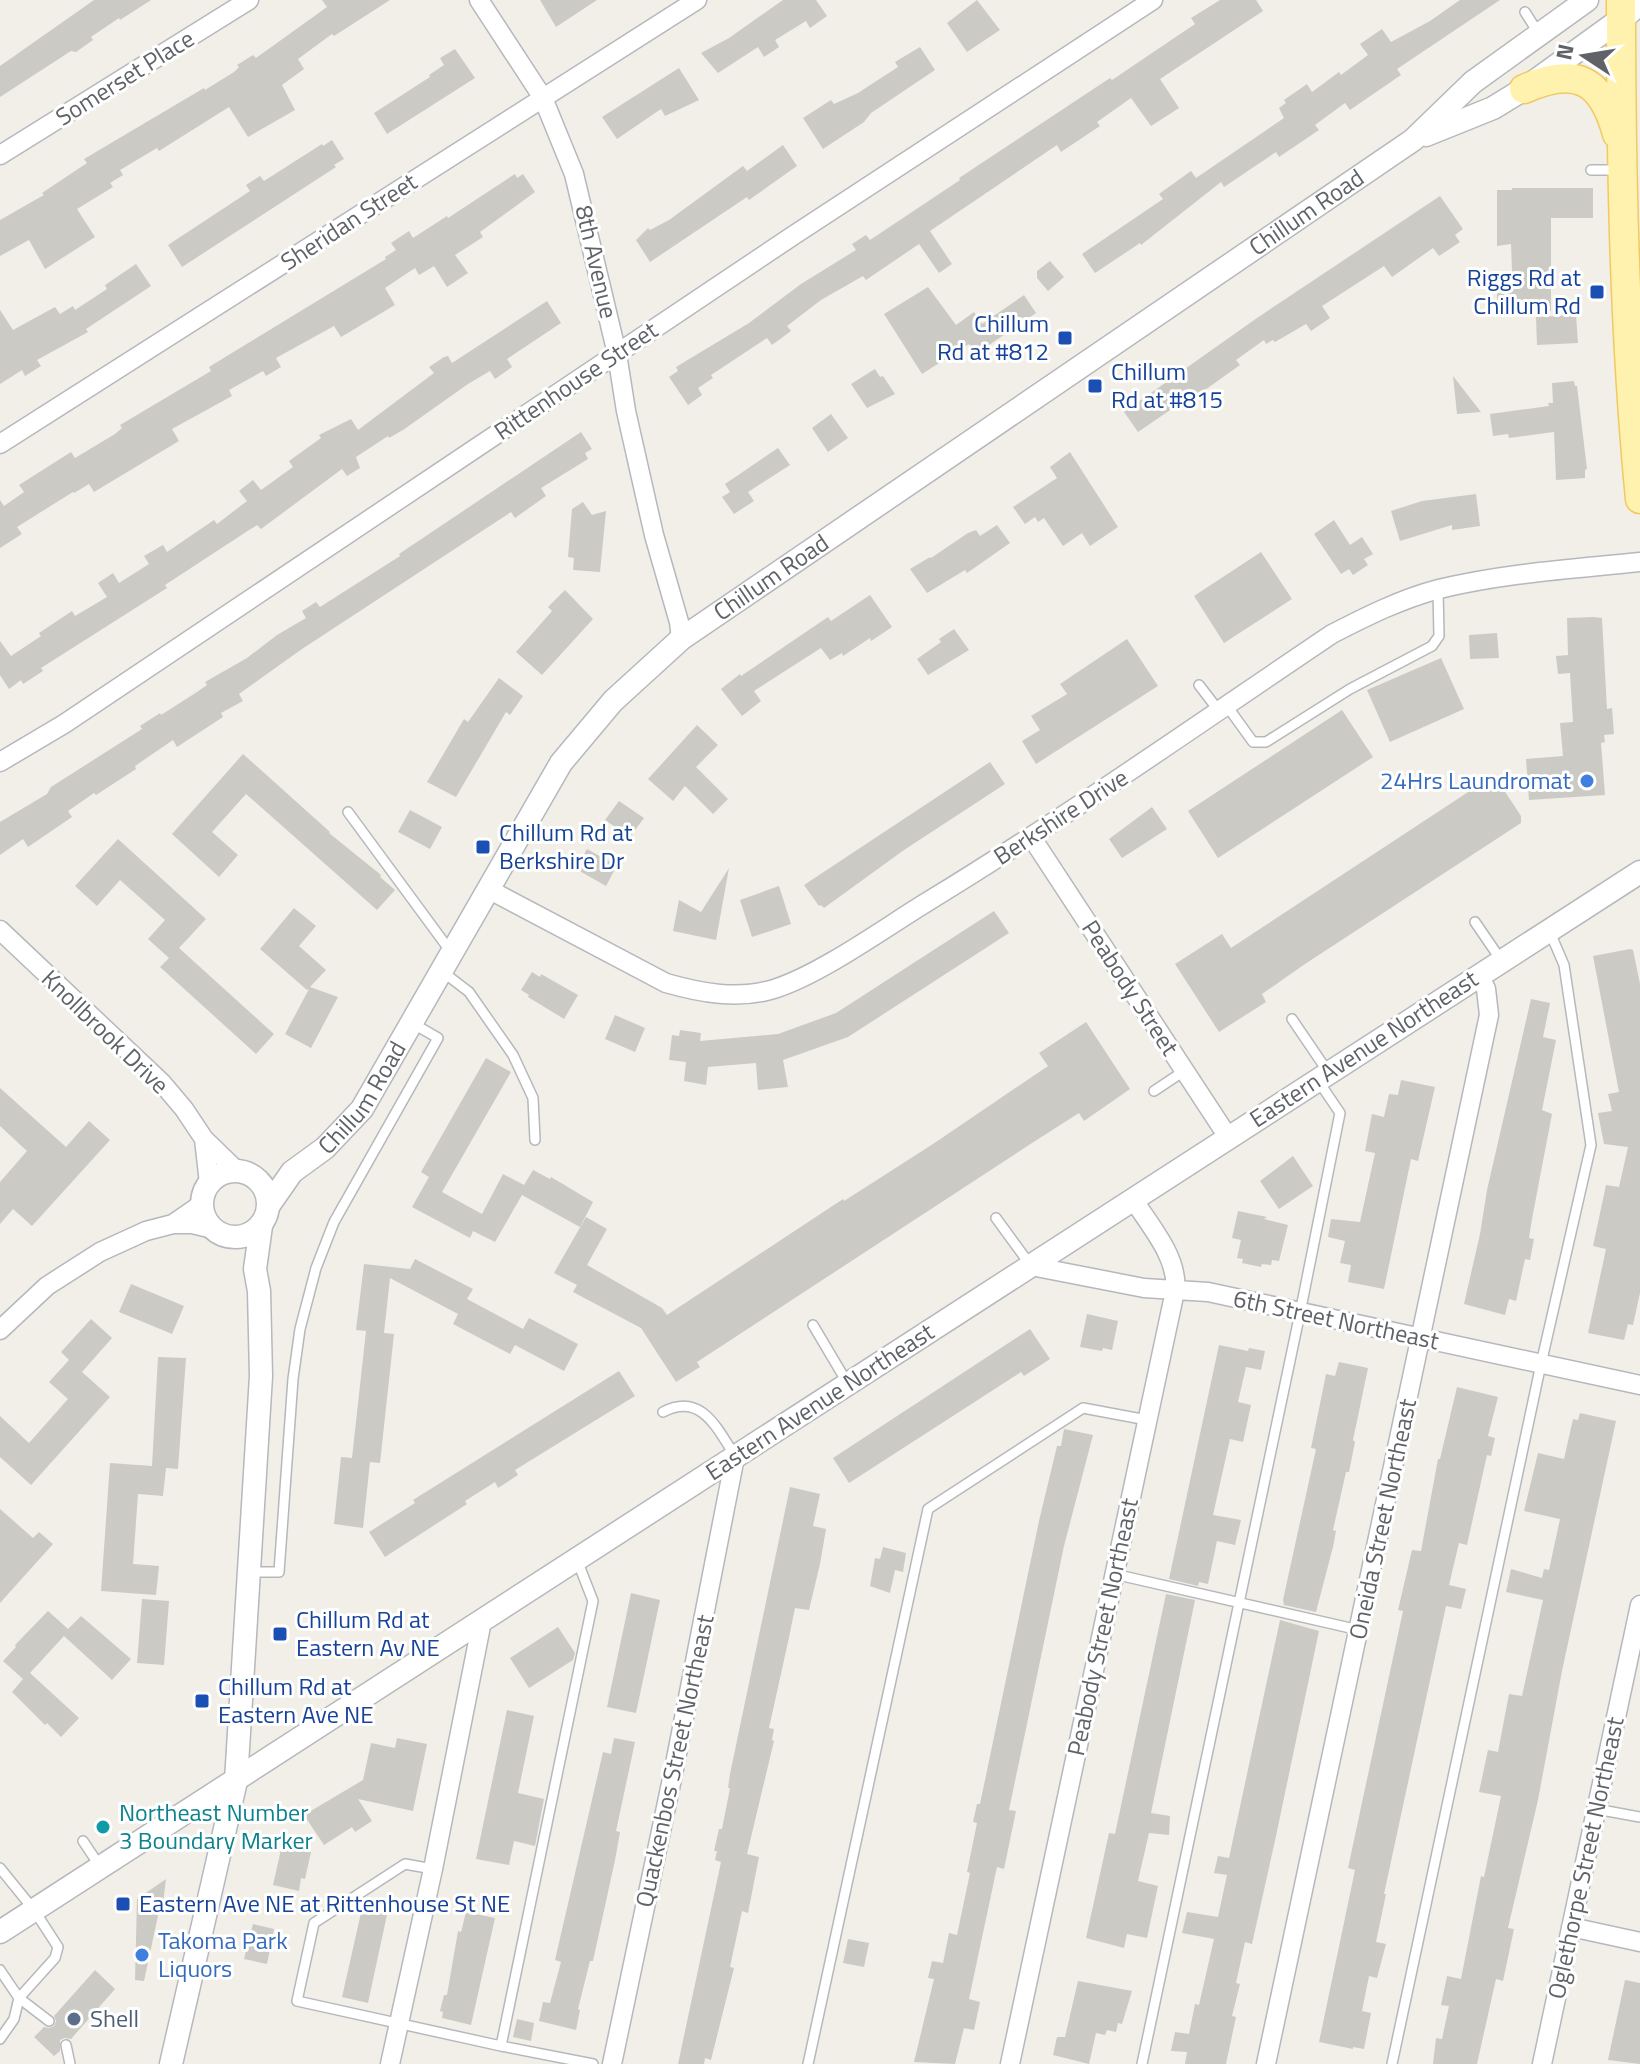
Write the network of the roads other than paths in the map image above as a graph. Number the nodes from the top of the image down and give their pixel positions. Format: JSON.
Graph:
{"nodes":[{"id":1,"x":249,"y":0,"type":"edge"},
{"id":2,"x":479,"y":0,"type":"edge"},
{"id":3,"x":697,"y":0,"type":"edge"},
{"id":4,"x":1153,"y":0,"type":"edge"},
{"id":5,"x":1587,"y":0,"type":"edge"},
{"id":6,"x":1627,"y":7,"type":"edge"},
{"id":7,"x":1525,"y":12,"type":"dead end"},
{"id":8,"x":1539,"y":34,"type":"junction"},
{"id":9,"x":1524,"y":89,"type":"junction"},
{"id":10,"x":543,"y":98,"type":"junction"},
{"id":11,"x":1413,"y":140,"type":"junction"},
{"id":12,"x":0,"y":155,"type":"edge"},
{"id":13,"x":1623,"y":162,"type":"junction"},
{"id":14,"x":1591,"y":170,"type":"dead end"},
{"id":15,"x":617,"y":354,"type":"junction"},
{"id":16,"x":0,"y":444,"type":"edge"},
{"id":17,"x":1640,"y":499,"type":"edge"},
{"id":18,"x":1640,"y":562,"type":"edge"},
{"id":19,"x":1438,"y":590,"type":"junction"},
{"id":20,"x":681,"y":639,"type":"junction"},
{"id":21,"x":1199,"y":685,"type":"dead end"},
{"id":22,"x":1223,"y":709,"type":"junction"},
{"id":23,"x":0,"y":762,"type":"edge"},
{"id":24,"x":348,"y":812,"type":"dead end"},
{"id":25,"x":1032,"y":838,"type":"junction"},
{"id":26,"x":1640,"y":872,"type":"edge"},
{"id":27,"x":488,"y":889,"type":"junction"},
{"id":28,"x":1475,"y":922,"type":"dead end"},
{"id":29,"x":1549,"y":929,"type":"junction"},
{"id":30,"x":0,"y":930,"type":"edge"},
{"id":31,"x":1501,"y":960,"type":"junction"},
{"id":32,"x":446,"y":961,"type":"junction"},
{"id":33,"x":1479,"y":974,"type":"junction"},
{"id":34,"x":1292,"y":1019,"type":"dead end"},
{"id":35,"x":412,"y":1023,"type":"junction"},
{"id":36,"x":1184,"y":1071,"type":"junction"},
{"id":37,"x":1323,"y":1076,"type":"junction"},
{"id":38,"x":1154,"y":1091,"type":"dead end"},
{"id":39,"x":1228,"y":1137,"type":"junction"},
{"id":40,"x":204,"y":1139,"type":"junction"},
{"id":41,"x":535,"y":1140,"type":"dead end"},
{"id":42,"x":292,"y":1172,"type":"junction"},
{"id":43,"x":245,"y":1173,"type":"junction"},
{"id":44,"x":205,"y":1194,"type":"junction"},
{"id":45,"x":1133,"y":1199,"type":"junction"},
{"id":46,"x":265,"y":1215,"type":"junction"},
{"id":47,"x":996,"y":1218,"type":"dead end"},
{"id":48,"x":173,"y":1224,"type":"junction"},
{"id":49,"x":221,"y":1233,"type":"junction"},
{"id":50,"x":1031,"y":1266,"type":"junction"},
{"id":51,"x":255,"y":1269,"type":"junction"},
{"id":52,"x":1175,"y":1291,"type":"junction"},
{"id":53,"x":1300,"y":1313,"type":"junction"},
{"id":54,"x":813,"y":1325,"type":"dead end"},
{"id":55,"x":0,"y":1330,"type":"edge"},
{"id":56,"x":1421,"y":1338,"type":"junction"},
{"id":57,"x":1541,"y":1364,"type":"junction"},
{"id":58,"x":848,"y":1384,"type":"junction"},
{"id":59,"x":1640,"y":1385,"type":"edge"},
{"id":60,"x":663,"y":1412,"type":"dead end"},
{"id":61,"x":1147,"y":1420,"type":"junction"},
{"id":62,"x":735,"y":1457,"type":"junction"},
{"id":63,"x":577,"y":1560,"type":"junction"},
{"id":64,"x":249,"y":1572,"type":"junction"},
{"id":65,"x":1114,"y":1574,"type":"junction"},
{"id":66,"x":1239,"y":1604,"type":"junction"},
{"id":67,"x":1640,"y":1605,"type":"edge"},
{"id":68,"x":482,"y":1621,"type":"junction"},
{"id":69,"x":1359,"y":1630,"type":"junction"},
{"id":70,"x":236,"y":1781,"type":"junction"},
{"id":71,"x":1596,"y":1809,"type":"junction"},
{"id":72,"x":1640,"y":1817,"type":"edge"},
{"id":73,"x":83,"y":1841,"type":"dead end"},
{"id":74,"x":0,"y":1868,"type":"edge"},
{"id":75,"x":101,"y":1868,"type":"junction"},
{"id":76,"x":433,"y":1869,"type":"junction"},
{"id":77,"x":34,"y":1910,"type":"junction"},
{"id":78,"x":1571,"y":1927,"type":"junction"},
{"id":79,"x":0,"y":1932,"type":"edge"},
{"id":80,"x":1640,"y":1942,"type":"edge"},
{"id":81,"x":0,"y":1970,"type":"edge"},
{"id":82,"x":19,"y":1998,"type":"junction"},
{"id":83,"x":49,"y":2021,"type":"dead end"},
{"id":84,"x":399,"y":2023,"type":"junction"},
{"id":85,"x":0,"y":2039,"type":"edge"},
{"id":86,"x":66,"y":2045,"type":"dead end"},
{"id":87,"x":501,"y":2046,"type":"junction"},
{"id":88,"x":70,"y":2064,"type":"edge"},
{"id":89,"x":171,"y":2064,"type":"edge"},
{"id":90,"x":390,"y":2064,"type":"edge"},
{"id":91,"x":593,"y":2064,"type":"edge"},
{"id":92,"x":612,"y":2064,"type":"edge"},
{"id":93,"x":808,"y":2064,"type":"edge"},
{"id":94,"x":1010,"y":2064,"type":"edge"},
{"id":95,"x":1142,"y":2064,"type":"edge"},
{"id":96,"x":1266,"y":2064,"type":"edge"},
{"id":97,"x":1392,"y":2064,"type":"edge"},
{"id":98,"x":1542,"y":2064,"type":"edge"}],
"edges":[{"from":1,"to":12,"type":"street","name":"Somerset Place"},
{"from":2,"to":10,"type":"street","name":"8th Avenue"},
{"from":3,"to":10,"type":"street","name":"Sheridan Street"},
{"from":4,"to":15,"type":"street","name":"Rittenhouse Street"},
{"from":5,"to":8,"type":"street","name":"Chillum Road"},
{"from":6,"to":9,"type":"street","name":"Chillum Road"},
{"from":6,"to":13,"type":"main road"},
{"from":7,"to":8,"type":"lane"},
{"from":8,"to":11,"type":"street","name":"Chillum Road"},
{"from":9,"to":11,"type":"street","name":"Chillum Road"},
{"from":9,"to":13,"type":"main road"},
{"from":10,"to":15,"type":"street","name":"8th Avenue"},
{"from":10,"to":16,"type":"street","name":"Sheridan Street"},
{"from":11,"to":20,"type":"street","name":"Chillum Road"},
{"from":13,"to":14,"type":"lane"},
{"from":13,"to":17,"type":"main road"},
{"from":15,"to":20,"type":"street","name":"8th Avenue"},
{"from":15,"to":23,"type":"street","name":"Rittenhouse Street"},
{"from":18,"to":19,"type":"street","name":"Berkshire Drive"},
{"from":19,"to":22,"type":"street","name":"Berkshire Drive"},
{"from":19,"to":22,"type":"lane"},
{"from":20,"to":27,"type":"street","name":"Chillum Road"},
{"from":21,"to":22,"type":"lane"},
{"from":22,"to":25,"type":"street","name":"Berkshire Drive"},
{"from":24,"to":32,"type":"lane"},
{"from":25,"to":27,"type":"street","name":"Berkshire Drive"},
{"from":25,"to":36,"type":"street","name":"Peabody Street"},
{"from":26,"to":29,"type":"street","name":"Eastern Avenue Northeast"},
{"from":27,"to":32,"type":"street","name":"Chillum Road"},
{"from":28,"to":31,"type":"lane"},
{"from":29,"to":31,"type":"street","name":"Eastern Avenue Northeast"},
{"from":29,"to":57,"type":"lane"},
{"from":30,"to":40,"type":"street","name":"Knollbrook Drive"},
{"from":31,"to":33,"type":"street","name":"Eastern Avenue Northeast"},
{"from":32,"to":35,"type":"street","name":"Chillum Road"},
{"from":32,"to":41,"type":"lane"},
{"from":33,"to":37,"type":"street","name":"Eastern Avenue Northeast"},
{"from":33,"to":56,"type":"street","name":"Oneida Street Northeast"},
{"from":34,"to":37,"type":"lane"},
{"from":35,"to":42,"type":"street","name":"Chillum Road"},
{"from":35,"to":64,"type":"lane"},
{"from":36,"to":38,"type":"lane"},
{"from":36,"to":39,"type":"street","name":"Peabody Street"},
{"from":37,"to":39,"type":"street","name":"Eastern Avenue Northeast"},
{"from":37,"to":53,"type":"lane"},
{"from":39,"to":45,"type":"street","name":"Eastern Avenue Northeast"},
{"from":40,"to":43,"type":"street","name":"Knollbrook Drive"},
{"from":40,"to":44,"type":"street","name":"Knollbrook Drive"},
{"from":42,"to":43,"type":"street"},
{"from":42,"to":46,"type":"street","name":"Chillum Road"},
{"from":43,"to":44,"type":"street"},
{"from":43,"to":46,"type":"street"},
{"from":44,"to":48,"type":"street"},
{"from":44,"to":49,"type":"street"},
{"from":45,"to":50,"type":"street","name":"Eastern Avenue Northeast"},
{"from":45,"to":52,"type":"street","name":"Peabody Street Northeast"},
{"from":46,"to":49,"type":"street"},
{"from":46,"to":51,"type":"street","name":"Chillum Road"},
{"from":47,"to":50,"type":"lane"},
{"from":48,"to":49,"type":"street"},
{"from":48,"to":55,"type":"street"},
{"from":49,"to":51,"type":"street"},
{"from":50,"to":52,"type":"street","name":"6th Street Northeast"},
{"from":50,"to":58,"type":"street","name":"Eastern Avenue Northeast"},
{"from":51,"to":64,"type":"street","name":"Chillum Road"},
{"from":52,"to":53,"type":"street","name":"6th Street Northeast"},
{"from":52,"to":61,"type":"street","name":"Peabody Street Northeast"},
{"from":53,"to":56,"type":"street","name":"6th Street Northeast"},
{"from":53,"to":66,"type":"lane"},
{"from":54,"to":58,"type":"lane"},
{"from":56,"to":57,"type":"street","name":"6th Street Northeast"},
{"from":56,"to":69,"type":"street","name":"Oneida Street Northeast"},
{"from":57,"to":59,"type":"street","name":"6th Street Northeast"},
{"from":57,"to":97,"type":"lane"},
{"from":58,"to":62,"type":"street","name":"Eastern Avenue Northeast"},
{"from":60,"to":62,"type":"lane"},
{"from":61,"to":65,"type":"street","name":"Peabody Street Northeast"},
{"from":61,"to":93,"type":"lane"},
{"from":62,"to":63,"type":"street","name":"Eastern Avenue Northeast"},
{"from":62,"to":92,"type":"street","name":"Quackenbos Street Northeast"},
{"from":63,"to":68,"type":"street","name":"Eastern Avenue Northeast"},
{"from":63,"to":87,"type":"lane"},
{"from":64,"to":70,"type":"street","name":"Chillum Road"},
{"from":65,"to":66,"type":"lane"},
{"from":65,"to":94,"type":"street","name":"Peabody Street Northeast"},
{"from":66,"to":69,"type":"lane"},
{"from":66,"to":95,"type":"lane"},
{"from":67,"to":71,"type":"street","name":"Oglethorpe Street Northeast"},
{"from":68,"to":70,"type":"street","name":"Eastern Avenue Northeast"},
{"from":68,"to":76,"type":"street"},
{"from":69,"to":96,"type":"street","name":"Oneida Street Northeast"},
{"from":70,"to":75,"type":"street","name":"Eastern Avenue Northeast"},
{"from":70,"to":89,"type":"street","name":"Chillum Road"},
{"from":71,"to":72,"type":"lane"},
{"from":71,"to":78,"type":"street","name":"Oglethorpe Street Northeast"},
{"from":73,"to":75,"type":"lane"},
{"from":74,"to":77,"type":"lane"},
{"from":75,"to":77,"type":"street","name":"Eastern Avenue Northeast"},
{"from":76,"to":84,"type":"street"},
{"from":76,"to":84,"type":"lane"},
{"from":77,"to":79,"type":"street","name":"Eastern Avenue Northeast"},
{"from":77,"to":82,"type":"lane"},
{"from":78,"to":80,"type":"street"},
{"from":78,"to":98,"type":"street","name":"Oglethorpe Street Northeast"},
{"from":81,"to":82,"type":"lane"},
{"from":82,"to":83,"type":"lane"},
{"from":82,"to":85,"type":"lane"},
{"from":84,"to":87,"type":"lane"},
{"from":84,"to":90,"type":"street"},
{"from":86,"to":88,"type":"lane"},
{"from":87,"to":91,"type":"lane"}]}
